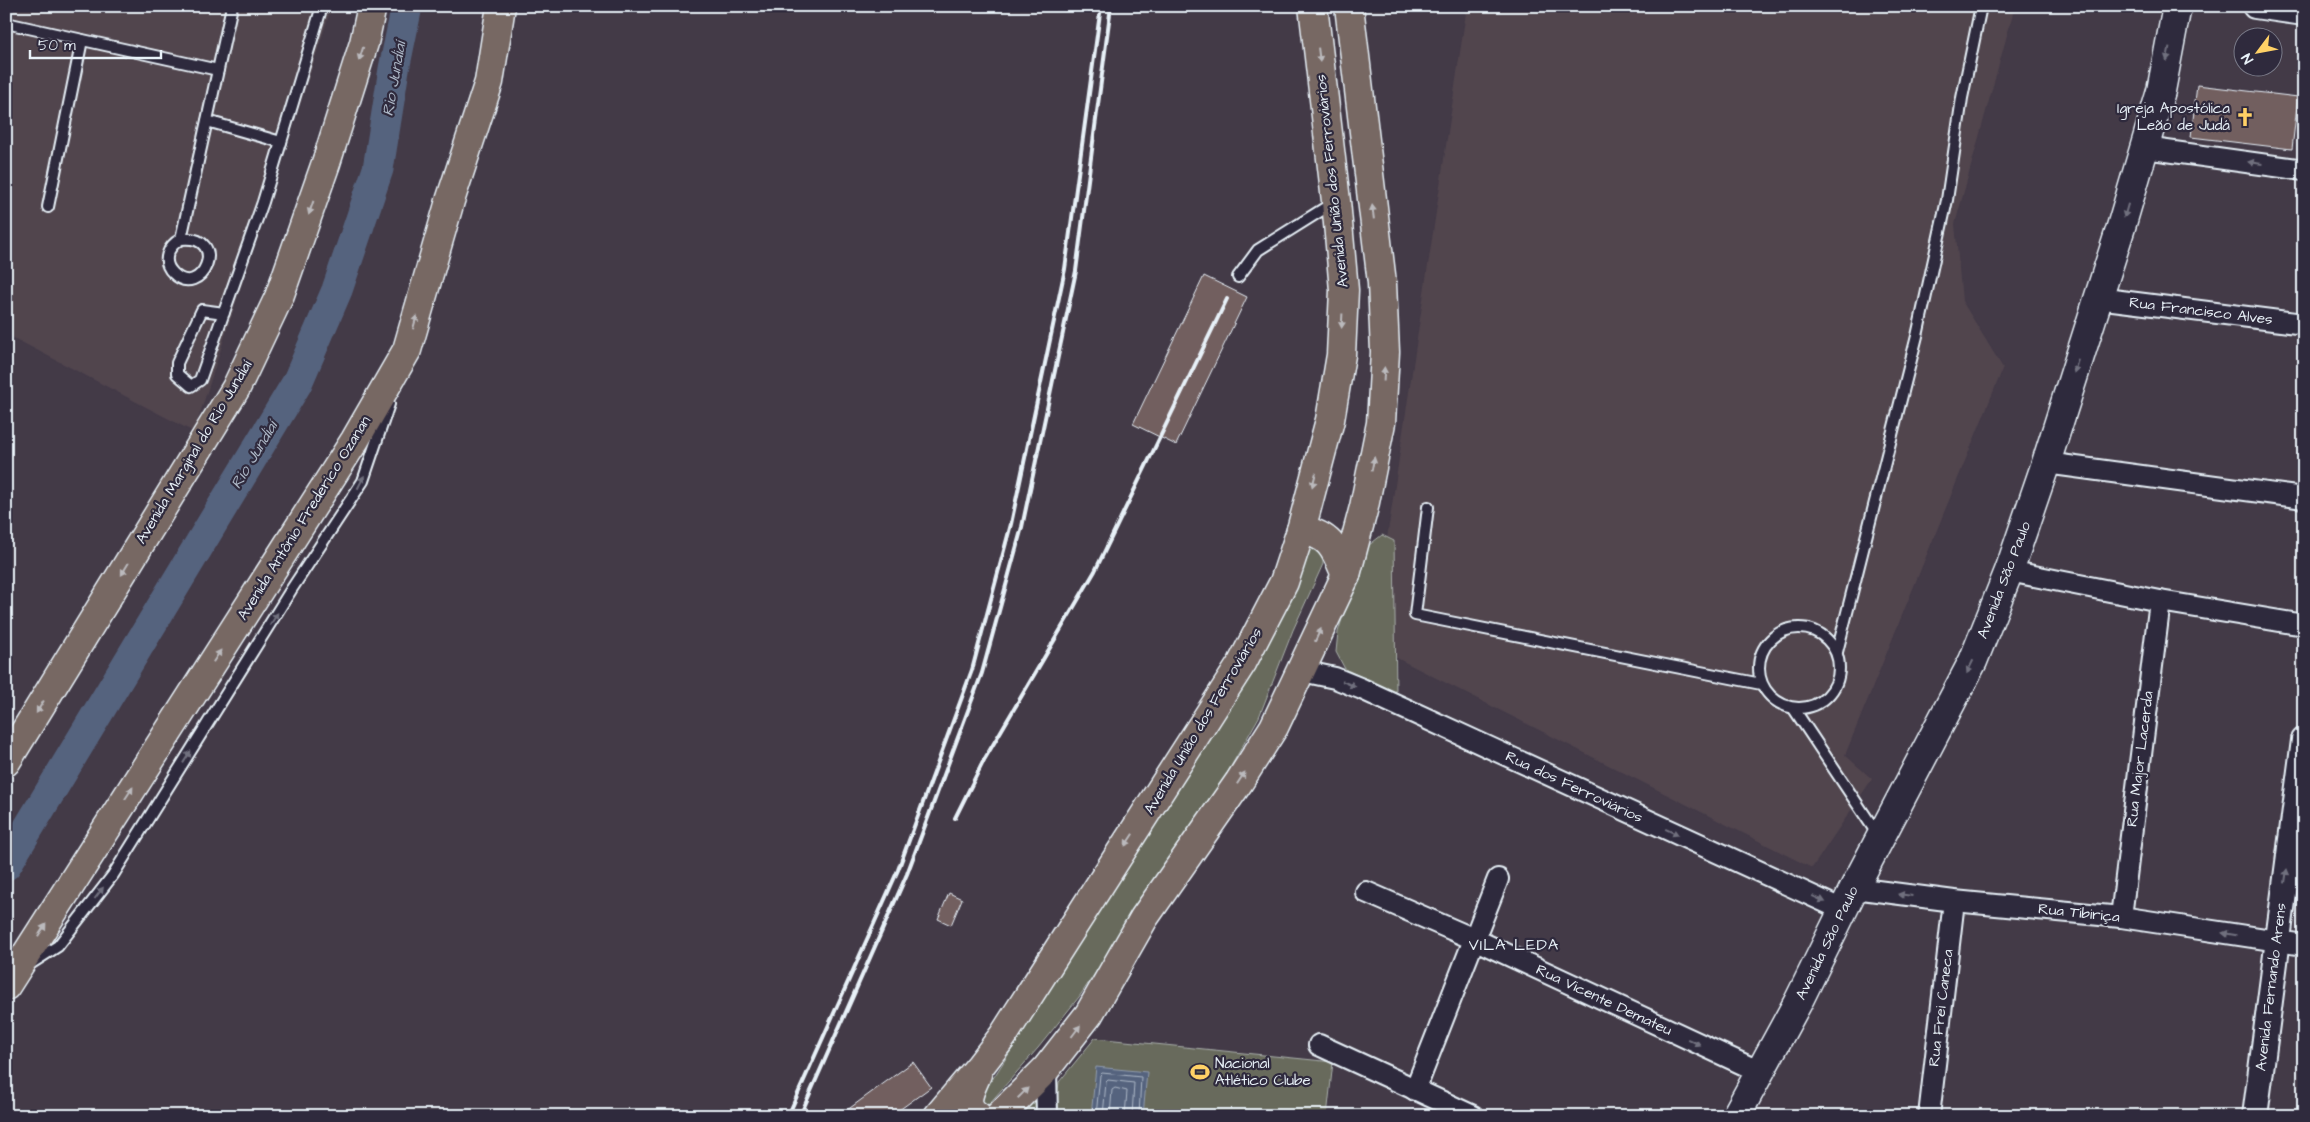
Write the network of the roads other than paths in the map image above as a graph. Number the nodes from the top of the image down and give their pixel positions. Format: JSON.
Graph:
{"nodes":[{"id":1,"x":232,"y":6,"type":"edge"},
{"id":2,"x":322,"y":6,"type":"edge"},
{"id":3,"x":372,"y":6,"type":"edge"},
{"id":4,"x":502,"y":6,"type":"edge"},
{"id":5,"x":1313,"y":6,"type":"edge"},
{"id":6,"x":1349,"y":6,"type":"edge"},
{"id":7,"x":1981,"y":6,"type":"edge"},
{"id":8,"x":2177,"y":6,"type":"edge"},
{"id":9,"x":2255,"y":6,"type":"edge"},
{"id":10,"x":2304,"y":13,"type":"edge"},
{"id":11,"x":6,"y":23,"type":"edge"},
{"id":12,"x":82,"y":40,"type":"junction"},
{"id":13,"x":218,"y":70,"type":"junction"},
{"id":14,"x":207,"y":121,"type":"junction"},
{"id":15,"x":281,"y":142,"type":"junction"},
{"id":16,"x":2145,"y":148,"type":"junction"},
{"id":17,"x":2304,"y":170,"type":"edge"},
{"id":18,"x":1336,"y":201,"type":"junction"},
{"id":19,"x":48,"y":207,"type":"dead end"},
{"id":20,"x":181,"y":239,"type":"junction"},
{"id":21,"x":1238,"y":278,"type":"dead end"},
{"id":22,"x":2097,"y":298,"type":"junction"},
{"id":23,"x":224,"y":313,"type":"junction"},
{"id":24,"x":2304,"y":324,"type":"edge"},
{"id":25,"x":2046,"y":464,"type":"junction"},
{"id":26,"x":2304,"y":498,"type":"edge"},
{"id":27,"x":1428,"y":507,"type":"dead end"},
{"id":28,"x":1301,"y":530,"type":"junction"},
{"id":29,"x":2009,"y":571,"type":"junction"},
{"id":30,"x":1346,"y":575,"type":"junction"},
{"id":31,"x":2160,"y":601,"type":"junction"},
{"id":32,"x":2304,"y":625,"type":"edge"},
{"id":33,"x":1837,"y":652,"type":"junction"},
{"id":34,"x":1302,"y":671,"type":"junction"},
{"id":35,"x":1761,"y":684,"type":"junction"},
{"id":36,"x":1794,"y":709,"type":"junction"},
{"id":37,"x":2304,"y":740,"type":"edge"},
{"id":38,"x":6,"y":762,"type":"edge"},
{"id":39,"x":1218,"y":810,"type":"junction"},
{"id":40,"x":1215,"y":837,"type":"dead end"},
{"id":41,"x":1881,"y":840,"type":"junction"},
{"id":42,"x":1498,"y":879,"type":"dead end"},
{"id":43,"x":1366,"y":892,"type":"dead end"},
{"id":44,"x":1849,"y":899,"type":"junction"},
{"id":45,"x":1954,"y":901,"type":"junction"},
{"id":46,"x":2121,"y":917,"type":"junction"},
{"id":47,"x":1476,"y":940,"type":"junction"},
{"id":48,"x":2277,"y":942,"type":"junction"},
{"id":49,"x":2304,"y":945,"type":"edge"},
{"id":50,"x":10,"y":980,"type":"edge"},
{"id":51,"x":1319,"y":1045,"type":"dead end"},
{"id":52,"x":980,"y":1066,"type":"junction"},
{"id":53,"x":1046,"y":1069,"type":"junction"},
{"id":54,"x":1760,"y":1072,"type":"junction"},
{"id":55,"x":1415,"y":1090,"type":"junction"},
{"id":56,"x":938,"y":1116,"type":"edge"},
{"id":57,"x":978,"y":1116,"type":"edge"},
{"id":58,"x":999,"y":1116,"type":"edge"},
{"id":59,"x":1047,"y":1116,"type":"edge"},
{"id":60,"x":1473,"y":1116,"type":"edge"},
{"id":61,"x":1736,"y":1116,"type":"edge"},
{"id":62,"x":1929,"y":1116,"type":"edge"},
{"id":63,"x":2254,"y":1116,"type":"edge"}],
"edges":[{"from":1,"to":13,"type":"lane"},
{"from":2,"to":15,"type":"lane"},
{"from":3,"to":38,"type":"main road","name":"Avenida Marginal do Rio Jundiaí","one_way":true},
{"from":50,"to":4,"type":"main road","name":"Avenida Antônio Frederico Ozanan","one_way":true},
{"from":5,"to":18,"type":"main road","name":"Avenida União dos Ferroviários","one_way":true},
{"from":30,"to":6,"type":"main road","one_way":true},
{"from":7,"to":33,"type":"lane"},
{"from":8,"to":16,"type":"main road","name":"Avenida São Paulo","one_way":true},
{"from":9,"to":10,"type":"street"},
{"from":11,"to":12,"type":"lane"},
{"from":12,"to":13,"type":"lane"},
{"from":12,"to":19,"type":"lane"},
{"from":13,"to":14,"type":"lane"},
{"from":14,"to":15,"type":"lane"},
{"from":14,"to":20,"type":"lane"},
{"from":15,"to":23,"type":"lane"},
{"from":17,"to":16,"type":"street","one_way":true},
{"from":16,"to":22,"type":"main road","name":"Avenida São Paulo","one_way":true},
{"from":18,"to":21,"type":"lane"},
{"from":18,"to":28,"type":"main road","name":"Avenida União dos Ferroviários","one_way":true},
{"from":20,"to":20,"type":"lane"},
{"from":22,"to":24,"type":"street","name":"Rua Francisco Alves"},
{"from":22,"to":25,"type":"main road","name":"Avenida São Paulo","one_way":true},
{"from":23,"to":23,"type":"lane"},
{"from":25,"to":26,"type":"street"},
{"from":25,"to":29,"type":"main road","name":"Avenida São Paulo"},
{"from":27,"to":35,"type":"lane"},
{"from":28,"to":30,"type":"main road"},
{"from":28,"to":52,"type":"main road","name":"Avenida União dos Ferroviários","one_way":true},
{"from":29,"to":31,"type":"street"},
{"from":29,"to":41,"type":"main road","name":"Avenida São Paulo","one_way":true},
{"from":34,"to":30,"type":"main road","one_way":true},
{"from":31,"to":32,"type":"street"},
{"from":31,"to":46,"type":"street","name":"Rua Major Lacerda"},
{"from":33,"to":35,"type":"lane"},
{"from":33,"to":36,"type":"lane"},
{"from":39,"to":34,"type":"main road","one_way":true},
{"from":34,"to":44,"type":"street","name":"Rua dos Ferroviários","one_way":true},
{"from":35,"to":36,"type":"lane"},
{"from":36,"to":41,"type":"lane"},
{"from":48,"to":37,"type":"street","name":"Avenida Fernando Arens","one_way":true},
{"from":39,"to":40,"type":"lane"},
{"from":53,"to":39,"type":"main road","one_way":true},
{"from":41,"to":44,"type":"main road","name":"Avenida São Paulo"},
{"from":42,"to":47,"type":"street"},
{"from":43,"to":47,"type":"street","name":"Rua Vicente Demateu"},
{"from":45,"to":44,"type":"street","name":"Rua Tibiriça","one_way":true},
{"from":44,"to":54,"type":"main road","name":"Avenida São Paulo"},
{"from":45,"to":46,"type":"street","name":"Rua Tibiriça"},
{"from":45,"to":62,"type":"street","name":"Rua Frei Caneca"},
{"from":48,"to":46,"type":"street","name":"Rua Tibiriça","one_way":true},
{"from":47,"to":54,"type":"street","name":"Rua Vicente Demateu","one_way":true},
{"from":47,"to":55,"type":"street"},
{"from":48,"to":49,"type":"street","name":"Rua Tibiriça"},
{"from":48,"to":63,"type":"street","name":"Avenida Fernando Arens"},
{"from":51,"to":55,"type":"street"},
{"from":52,"to":56,"type":"main road","name":"Avenida União dos Ferroviários"},
{"from":52,"to":57,"type":"main road"},
{"from":58,"to":53,"type":"main road","one_way":true},
{"from":53,"to":59,"type":"street"},
{"from":54,"to":61,"type":"main road","name":"Avenida São Paulo"},
{"from":55,"to":60,"type":"street"}]}
